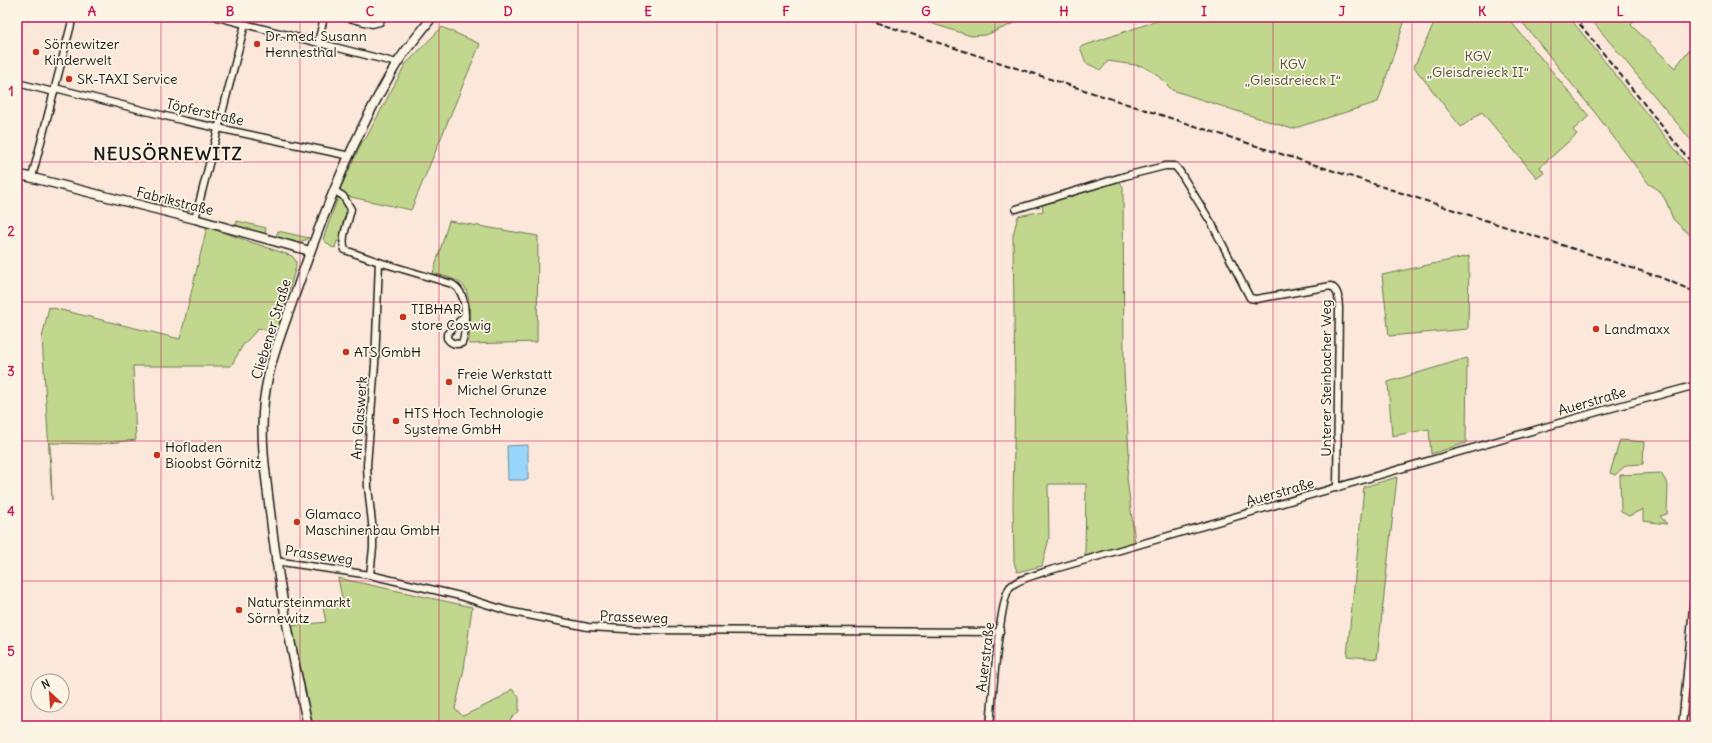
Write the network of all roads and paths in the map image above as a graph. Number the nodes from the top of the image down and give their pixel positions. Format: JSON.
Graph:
{"nodes":[{"id":1,"x":73,"y":17,"type":"edge"},
{"id":2,"x":217,"y":17,"type":"edge"},
{"id":3,"x":324,"y":17,"type":"edge"},
{"id":4,"x":345,"y":17,"type":"edge"},
{"id":5,"x":382,"y":17,"type":"edge"},
{"id":6,"x":432,"y":17,"type":"edge"},
{"id":7,"x":245,"y":24,"type":"junction"},
{"id":8,"x":318,"y":43,"type":"junction"},
{"id":9,"x":397,"y":63,"type":"junction"},
{"id":10,"x":17,"y":83,"type":"edge"},
{"id":11,"x":54,"y":90,"type":"junction"},
{"id":12,"x":219,"y":128,"type":"junction"},
{"id":13,"x":350,"y":156,"type":"junction"},
{"id":14,"x":17,"y":174,"type":"edge"},
{"id":15,"x":32,"y":177,"type":"junction"},
{"id":16,"x":335,"y":192,"type":"junction"},
{"id":17,"x":1016,"y":209,"type":"dead end"},
{"id":18,"x":195,"y":219,"type":"junction"},
{"id":19,"x":310,"y":251,"type":"junction"},
{"id":20,"x":379,"y":262,"type":"junction"},
{"id":21,"x":464,"y":315,"type":"junction"},
{"id":22,"x":1695,"y":388,"type":"edge"},
{"id":23,"x":1337,"y":488,"type":"junction"},
{"id":24,"x":275,"y":561,"type":"junction"},
{"id":25,"x":370,"y":575,"type":"junction"},
{"id":26,"x":1695,"y":587,"type":"edge"},
{"id":27,"x":1000,"y":632,"type":"junction"},
{"id":28,"x":1687,"y":676,"type":"junction"},
{"id":29,"x":1695,"y":678,"type":"edge"},
{"id":30,"x":308,"y":726,"type":"edge"},
{"id":31,"x":990,"y":726,"type":"edge"},
{"id":32,"x":1682,"y":726,"type":"edge"}],
"edges":[{"from":1,"to":11,"type":"street"},
{"from":2,"to":7,"type":"street"},
{"from":3,"to":8,"type":"street"},
{"from":4,"to":5,"type":"street"},
{"from":6,"to":9,"type":"street","name":"Cliebener Straße"},
{"from":7,"to":8,"type":"street"},
{"from":7,"to":12,"type":"street"},
{"from":8,"to":9,"type":"street"},
{"from":9,"to":13,"type":"street","name":"Cliebener Straße"},
{"from":10,"to":11,"type":"street","name":"Töpferstraße"},
{"from":11,"to":12,"type":"street","name":"Töpferstraße"},
{"from":11,"to":15,"type":"street"},
{"from":12,"to":13,"type":"street","name":"Töpferstraße"},
{"from":12,"to":18,"type":"street"},
{"from":13,"to":16,"type":"street","name":"Cliebener Straße"},
{"from":14,"to":15,"type":"street","name":"Fabrikstraße"},
{"from":15,"to":18,"type":"street","name":"Fabrikstraße"},
{"from":16,"to":19,"type":"street","name":"Cliebener Straße"},
{"from":16,"to":20,"type":"street"},
{"from":17,"to":23,"type":"street","name":"Unterer Steinbacher Weg"},
{"from":18,"to":19,"type":"street","name":"Fabrikstraße"},
{"from":19,"to":24,"type":"street","name":"Cliebener Straße"},
{"from":20,"to":21,"type":"street"},
{"from":20,"to":25,"type":"street","name":"Am Glaswerk"},
{"from":21,"to":21,"type":"street"},
{"from":22,"to":23,"type":"street","name":"Auerstraße"},
{"from":23,"to":27,"type":"street","name":"Auerstraße"},
{"from":24,"to":25,"type":"street","name":"Prasseweg"},
{"from":24,"to":30,"type":"street","name":"Cliebener Straße"},
{"from":25,"to":27,"type":"street","name":"Prasseweg"},
{"from":26,"to":28,"type":"street"},
{"from":27,"to":31,"type":"street","name":"Auerstraße"},
{"from":28,"to":29,"type":"street"},
{"from":28,"to":32,"type":"street"}]}
